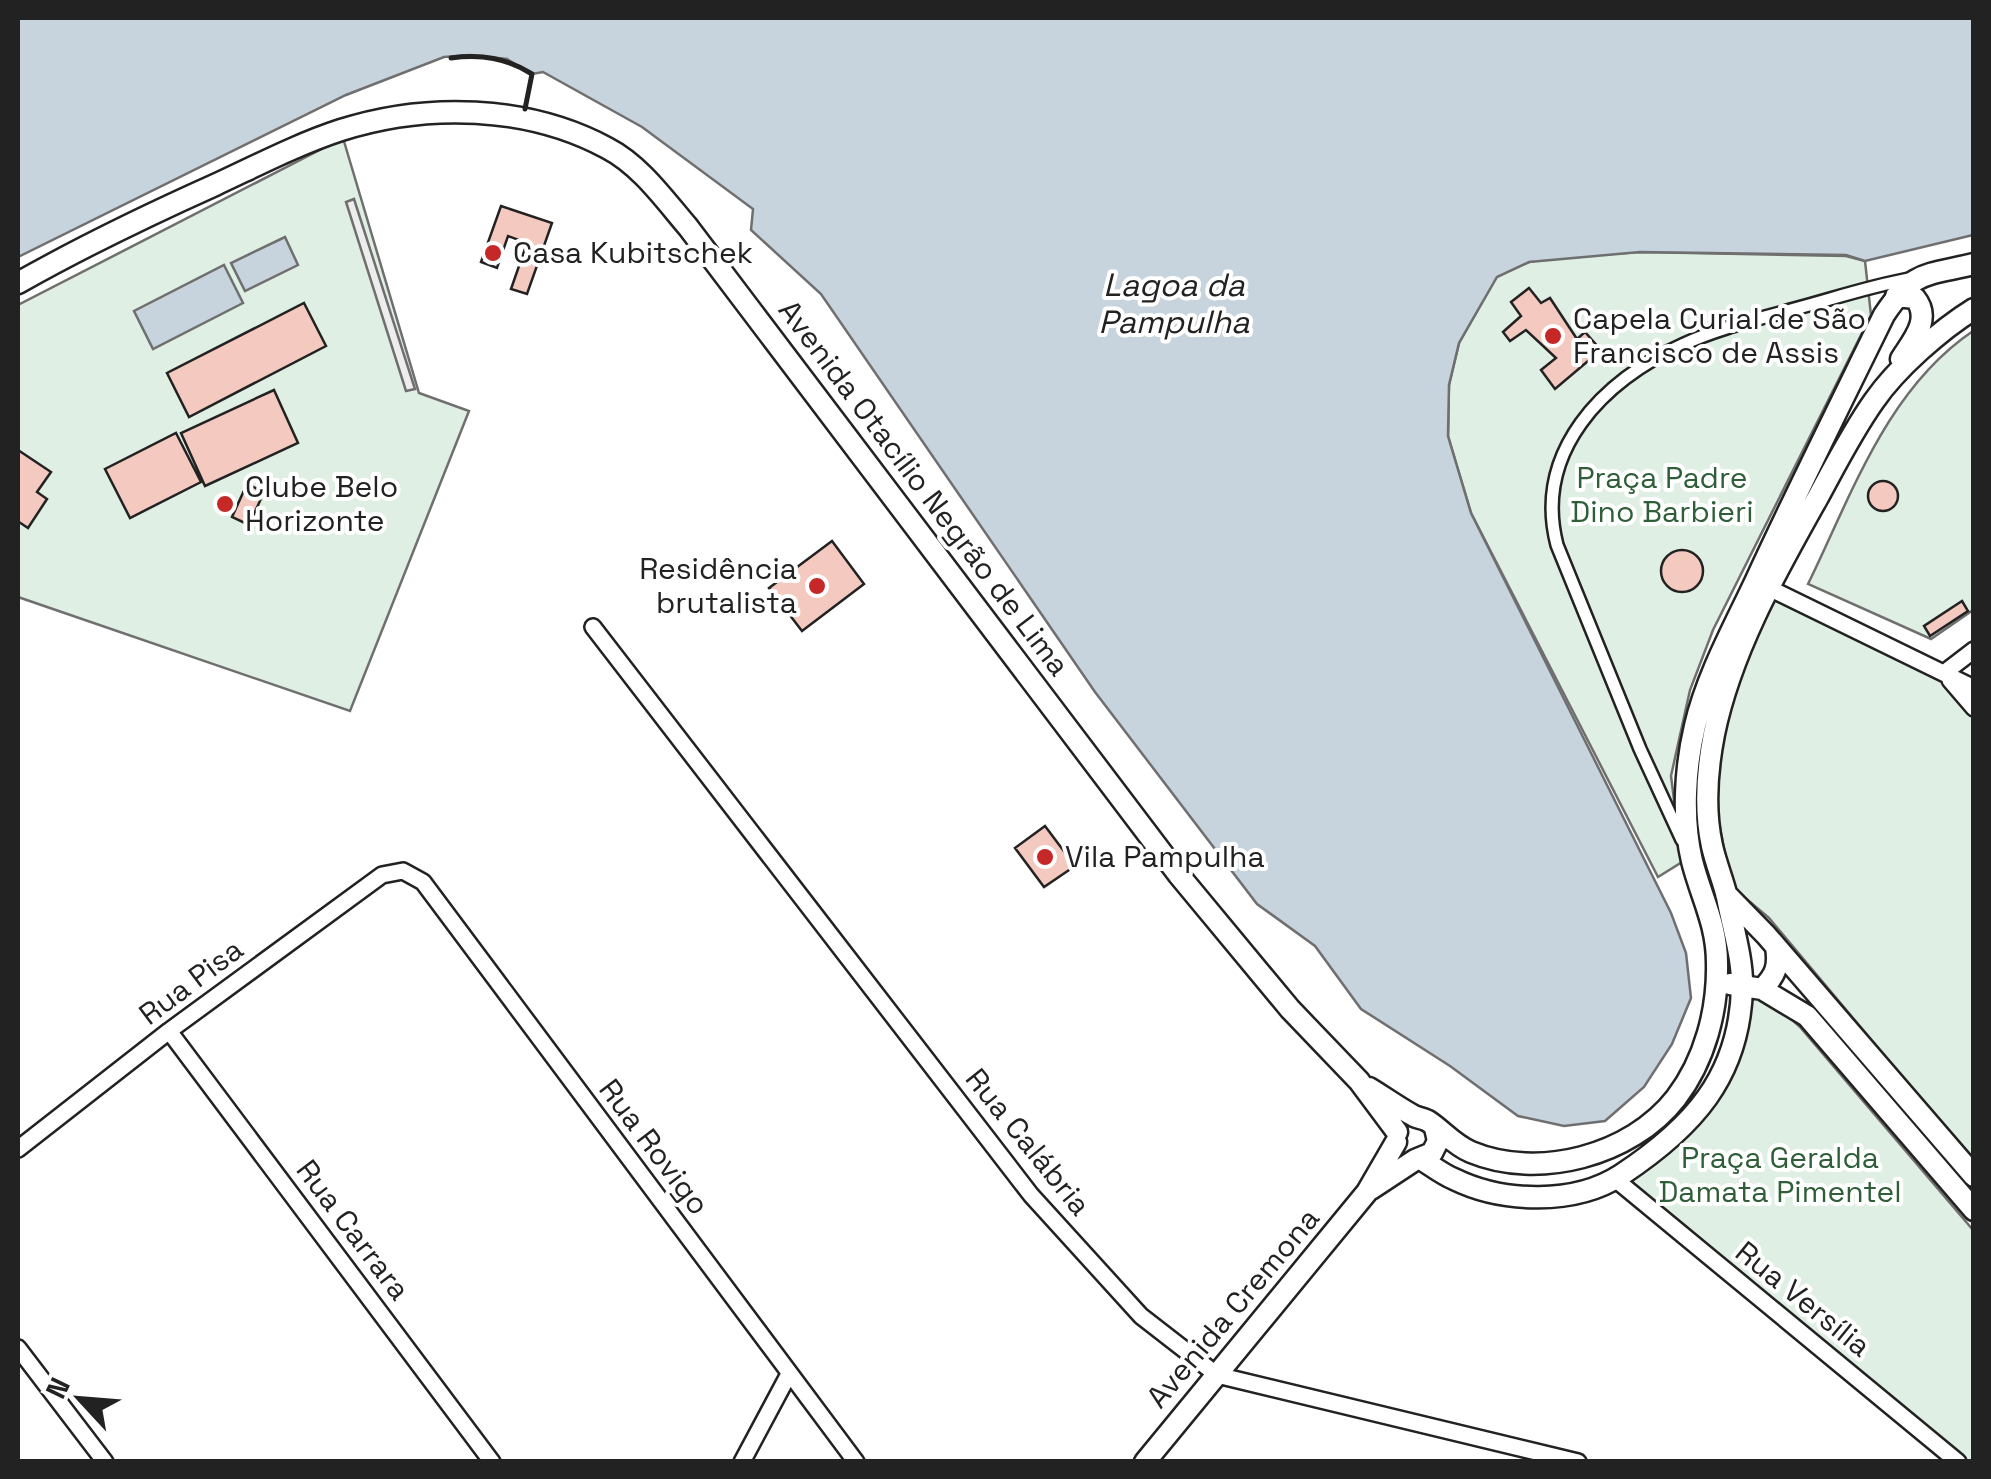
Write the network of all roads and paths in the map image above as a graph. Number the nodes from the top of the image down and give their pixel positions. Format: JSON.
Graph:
{"nodes":[{"id":1,"x":1974,"y":264,"type":"edge"},
{"id":2,"x":1913,"y":278,"type":"junction"},
{"id":3,"x":18,"y":283,"type":"edge"},
{"id":4,"x":1896,"y":296,"type":"junction"},
{"id":5,"x":1974,"y":309,"type":"edge"},
{"id":6,"x":1875,"y":398,"type":"junction"},
{"id":7,"x":1771,"y":589,"type":"junction"},
{"id":8,"x":593,"y":628,"type":"dead end"},
{"id":9,"x":1974,"y":650,"type":"edge"},
{"id":10,"x":1944,"y":673,"type":"junction"},
{"id":11,"x":1974,"y":688,"type":"edge"},
{"id":12,"x":1974,"y":708,"type":"edge"},
{"id":13,"x":1692,"y":861,"type":"junction"},
{"id":14,"x":403,"y":871,"type":"joint"},
{"id":15,"x":1726,"y":894,"type":"junction"},
{"id":16,"x":1776,"y":947,"type":"junction"},
{"id":17,"x":1718,"y":966,"type":"junction"},
{"id":18,"x":1752,"y":987,"type":"junction"},
{"id":19,"x":169,"y":1032,"type":"junction"},
{"id":20,"x":1874,"y":1060,"type":"junction"},
{"id":21,"x":1858,"y":1075,"type":"junction"},
{"id":22,"x":1359,"y":1081,"type":"junction"},
{"id":23,"x":1426,"y":1123,"type":"junction"},
{"id":24,"x":1396,"y":1137,"type":"junction"},
{"id":25,"x":18,"y":1149,"type":"edge"},
{"id":26,"x":1418,"y":1160,"type":"junction"},
{"id":27,"x":1974,"y":1176,"type":"edge"},
{"id":28,"x":1615,"y":1179,"type":"junction"},
{"id":29,"x":1368,"y":1192,"type":"junction"},
{"id":30,"x":1974,"y":1210,"type":"edge"},
{"id":31,"x":18,"y":1348,"type":"edge"},
{"id":32,"x":789,"y":1374,"type":"junction"},
{"id":33,"x":1217,"y":1375,"type":"junction"},
{"id":34,"x":105,"y":1462,"type":"edge"},
{"id":35,"x":492,"y":1462,"type":"edge"},
{"id":36,"x":742,"y":1462,"type":"edge"},
{"id":37,"x":856,"y":1462,"type":"edge"},
{"id":38,"x":1144,"y":1462,"type":"edge"},
{"id":39,"x":1578,"y":1462,"type":"edge"},
{"id":40,"x":1958,"y":1462,"type":"edge"}],
"edges":[{"from":1,"to":2,"type":"street","name":"Avenida Otacílio Negrão de Lima"},
{"from":2,"to":4,"type":"street","name":"Avenida Otacílio Negrão de Lima"},
{"from":2,"to":13,"type":"street","name":"Avenida Otacílio Negrão de Lima"},
{"from":3,"to":22,"type":"street","name":"Avenida Otacílio Negrão de Lima"},
{"from":4,"to":6,"type":"street"},
{"from":4,"to":13,"type":"street","name":"Avenida Otacílio Negrão de Lima"},
{"from":5,"to":6,"type":"street"},
{"from":6,"to":7,"type":"street"},
{"from":7,"to":10,"type":"street"},
{"from":7,"to":15,"type":"street"},
{"from":8,"to":33,"type":"street","name":"Rua Calábria"},
{"from":9,"to":10,"type":"street"},
{"from":10,"to":11,"type":"street"},
{"from":10,"to":12,"type":"street"},
{"from":13,"to":17,"type":"street","name":"Avenida Otacílio Negrão de Lima"},
{"from":14,"to":19,"type":"street","name":"Rua Pisa"},
{"from":14,"to":32,"type":"street","name":"Rua Rovigo"},
{"from":15,"to":16,"type":"street"},
{"from":15,"to":18,"type":"street"},
{"from":16,"to":18,"type":"street"},
{"from":16,"to":20,"type":"street"},
{"from":17,"to":18,"type":"street"},
{"from":17,"to":23,"type":"street","name":"Avenida Otacílio Negrão de Lima"},
{"from":18,"to":21,"type":"street"},
{"from":18,"to":28,"type":"street"},
{"from":19,"to":25,"type":"street","name":"Rua Pisa"},
{"from":19,"to":35,"type":"street","name":"Rua Carrara"},
{"from":20,"to":21,"type":"street"},
{"from":20,"to":27,"type":"street"},
{"from":21,"to":30,"type":"street"},
{"from":22,"to":23,"type":"street","name":"Avenida Otacílio Negrão de Lima"},
{"from":22,"to":24,"type":"street","name":"Avenida Otacílio Negrão de Lima"},
{"from":23,"to":24,"type":"street"},
{"from":23,"to":26,"type":"street"},
{"from":24,"to":26,"type":"street"},
{"from":24,"to":29,"type":"street","name":"Avenida Cremona"},
{"from":26,"to":28,"type":"street"},
{"from":26,"to":29,"type":"street","name":"Avenida Cremona"},
{"from":28,"to":40,"type":"street","name":"Rua Versília"},
{"from":29,"to":33,"type":"street","name":"Avenida Cremona"},
{"from":31,"to":34,"type":"street"},
{"from":32,"to":36,"type":"street"},
{"from":32,"to":37,"type":"street","name":"Rua Rovigo"},
{"from":33,"to":38,"type":"street","name":"Avenida Cremona"},
{"from":33,"to":39,"type":"street","name":"Rua Calábria"}]}
